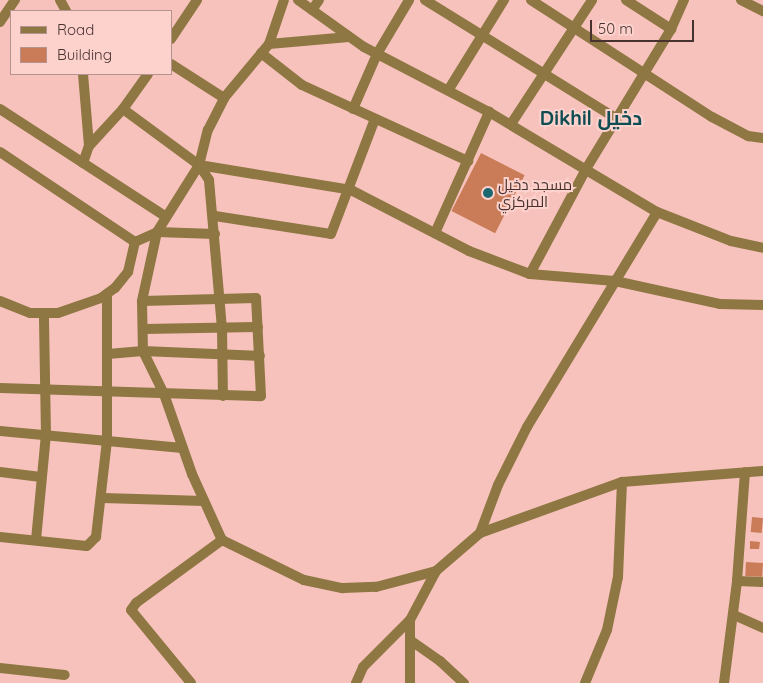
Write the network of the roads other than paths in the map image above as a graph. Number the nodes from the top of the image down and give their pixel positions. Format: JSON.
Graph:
{"nodes":[{"id":1,"x":15,"y":0,"type":"edge"},
{"id":2,"x":197,"y":0,"type":"edge"},
{"id":3,"x":284,"y":0,"type":"edge"},
{"id":4,"x":298,"y":0,"type":"edge"},
{"id":5,"x":319,"y":0,"type":"edge"},
{"id":6,"x":409,"y":0,"type":"edge"},
{"id":7,"x":425,"y":0,"type":"edge"},
{"id":8,"x":504,"y":0,"type":"edge"},
{"id":9,"x":531,"y":0,"type":"edge"},
{"id":10,"x":592,"y":0,"type":"edge"},
{"id":11,"x":626,"y":0,"type":"edge"},
{"id":12,"x":684,"y":0,"type":"edge"},
{"id":13,"x":741,"y":0,"type":"edge"},
{"id":14,"x":312,"y":10,"type":"junction"},
{"id":15,"x":763,"y":11,"type":"edge"},
{"id":16,"x":0,"y":22,"type":"edge"},
{"id":17,"x":671,"y":29,"type":"junction"},
{"id":18,"x":574,"y":30,"type":"junction"},
{"id":19,"x":480,"y":35,"type":"junction"},
{"id":20,"x":172,"y":38,"type":"edge"},
{"id":21,"x":349,"y":38,"type":"junction"},
{"id":22,"x":269,"y":44,"type":"junction"},
{"id":23,"x":261,"y":53,"type":"junction"},
{"id":24,"x":378,"y":54,"type":"junction"},
{"id":25,"x":172,"y":65,"type":"edge"},
{"id":26,"x":83,"y":75,"type":"edge"},
{"id":27,"x":147,"y":75,"type":"edge"},
{"id":28,"x":545,"y":75,"type":"junction"},
{"id":29,"x":645,"y":75,"type":"junction"},
{"id":30,"x":449,"y":89,"type":"junction"},
{"id":31,"x":224,"y":98,"type":"junction"},
{"id":32,"x":0,"y":109,"type":"edge"},
{"id":33,"x":123,"y":109,"type":"junction"},
{"id":34,"x":353,"y":109,"type":"junction"},
{"id":35,"x":489,"y":112,"type":"junction"},
{"id":36,"x":375,"y":119,"type":"junction"},
{"id":37,"x":617,"y":119,"type":"junction"},
{"id":38,"x":511,"y":124,"type":"junction"},
{"id":39,"x":763,"y":138,"type":"edge"},
{"id":40,"x":89,"y":146,"type":"junction"},
{"id":41,"x":0,"y":152,"type":"edge"},
{"id":42,"x":468,"y":161,"type":"junction"},
{"id":43,"x":83,"y":163,"type":"junction"},
{"id":44,"x":199,"y":165,"type":"junction"},
{"id":45,"x":586,"y":169,"type":"junction"},
{"id":46,"x":351,"y":190,"type":"junction"},
{"id":47,"x":657,"y":212,"type":"junction"},
{"id":48,"x":165,"y":216,"type":"junction"},
{"id":49,"x":215,"y":216,"type":"junction"},
{"id":50,"x":157,"y":232,"type":"junction"},
{"id":51,"x":435,"y":233,"type":"junction"},
{"id":52,"x":215,"y":234,"type":"junction"},
{"id":53,"x":135,"y":242,"type":"junction"},
{"id":54,"x":763,"y":248,"type":"edge"},
{"id":55,"x":530,"y":274,"type":"junction"},
{"id":56,"x":615,"y":281,"type":"junction"},
{"id":57,"x":107,"y":294,"type":"junction"},
{"id":58,"x":220,"y":299,"type":"junction"},
{"id":59,"x":0,"y":301,"type":"edge"},
{"id":60,"x":142,"y":301,"type":"junction"},
{"id":61,"x":763,"y":305,"type":"edge"},
{"id":62,"x":44,"y":315,"type":"junction"},
{"id":63,"x":258,"y":327,"type":"junction"},
{"id":64,"x":222,"y":328,"type":"junction"},
{"id":65,"x":144,"y":329,"type":"junction"},
{"id":66,"x":143,"y":352,"type":"junction"},
{"id":67,"x":108,"y":354,"type":"junction"},
{"id":68,"x":222,"y":356,"type":"junction"},
{"id":69,"x":260,"y":356,"type":"junction"},
{"id":70,"x":0,"y":388,"type":"edge"},
{"id":71,"x":46,"y":389,"type":"junction"},
{"id":72,"x":109,"y":390,"type":"junction"},
{"id":73,"x":164,"y":394,"type":"junction"},
{"id":74,"x":223,"y":396,"type":"junction"},
{"id":75,"x":0,"y":431,"type":"edge"},
{"id":76,"x":46,"y":435,"type":"junction"},
{"id":77,"x":108,"y":440,"type":"junction"},
{"id":78,"x":182,"y":448,"type":"junction"},
{"id":79,"x":763,"y":471,"type":"edge"},
{"id":80,"x":0,"y":472,"type":"edge"},
{"id":81,"x":745,"y":472,"type":"junction"},
{"id":82,"x":41,"y":477,"type":"junction"},
{"id":83,"x":622,"y":482,"type":"junction"},
{"id":84,"x":103,"y":498,"type":"junction"},
{"id":85,"x":204,"y":501,"type":"junction"},
{"id":86,"x":480,"y":533,"type":"junction"},
{"id":87,"x":0,"y":537,"type":"edge"},
{"id":88,"x":36,"y":540,"type":"junction"},
{"id":89,"x":222,"y":540,"type":"junction"},
{"id":90,"x":436,"y":571,"type":"junction"},
{"id":91,"x":738,"y":581,"type":"junction"},
{"id":92,"x":763,"y":582,"type":"edge"},
{"id":93,"x":734,"y":615,"type":"junction"},
{"id":94,"x":410,"y":620,"type":"junction"},
{"id":95,"x":763,"y":628,"type":"edge"},
{"id":96,"x":410,"y":640,"type":"junction"},
{"id":97,"x":0,"y":668,"type":"edge"},
{"id":98,"x":65,"y":675,"type":"dead end"},
{"id":99,"x":590,"y":680,"type":"edge"},
{"id":100,"x":190,"y":683,"type":"edge"},
{"id":101,"x":356,"y":683,"type":"edge"},
{"id":102,"x":410,"y":683,"type":"edge"},
{"id":103,"x":464,"y":683,"type":"edge"},
{"id":104,"x":724,"y":683,"type":"edge"}],
"edges":[{"from":1,"to":16,"type":"street"},
{"from":2,"to":20,"type":"street"},
{"from":3,"to":22,"type":"street"},
{"from":4,"to":14,"type":"street"},
{"from":5,"to":14,"type":"street"},
{"from":6,"to":24,"type":"street"},
{"from":7,"to":19,"type":"street"},
{"from":8,"to":19,"type":"street"},
{"from":9,"to":18,"type":"street"},
{"from":10,"to":18,"type":"street"},
{"from":11,"to":17,"type":"street"},
{"from":12,"to":17,"type":"street"},
{"from":13,"to":15,"type":"street"},
{"from":14,"to":21,"type":"street"},
{"from":17,"to":29,"type":"street"},
{"from":18,"to":28,"type":"street"},
{"from":18,"to":29,"type":"street"},
{"from":19,"to":28,"type":"street"},
{"from":19,"to":30,"type":"street"},
{"from":21,"to":22,"type":"street"},
{"from":21,"to":24,"type":"street"},
{"from":22,"to":23,"type":"street"},
{"from":23,"to":31,"type":"street"},
{"from":23,"to":34,"type":"street"},
{"from":24,"to":30,"type":"street"},
{"from":24,"to":34,"type":"street"},
{"from":25,"to":31,"type":"street"},
{"from":26,"to":40,"type":"street"},
{"from":27,"to":33,"type":"street"},
{"from":28,"to":37,"type":"street"},
{"from":28,"to":38,"type":"street"},
{"from":29,"to":37,"type":"street"},
{"from":29,"to":39,"type":"street"},
{"from":30,"to":35,"type":"street"},
{"from":31,"to":44,"type":"street"},
{"from":32,"to":43,"type":"street"},
{"from":33,"to":40,"type":"street"},
{"from":33,"to":44,"type":"street"},
{"from":34,"to":36,"type":"street"},
{"from":35,"to":38,"type":"street"},
{"from":35,"to":42,"type":"street"},
{"from":36,"to":42,"type":"street"},
{"from":36,"to":46,"type":"street"},
{"from":37,"to":45,"type":"street"},
{"from":38,"to":45,"type":"street"},
{"from":40,"to":43,"type":"street"},
{"from":41,"to":53,"type":"street"},
{"from":42,"to":51,"type":"street"},
{"from":43,"to":48,"type":"street"},
{"from":44,"to":46,"type":"street"},
{"from":44,"to":48,"type":"street"},
{"from":44,"to":49,"type":"street"},
{"from":45,"to":47,"type":"street"},
{"from":45,"to":55,"type":"street"},
{"from":46,"to":49,"type":"street"},
{"from":46,"to":51,"type":"street"},
{"from":47,"to":54,"type":"street"},
{"from":47,"to":56,"type":"street"},
{"from":48,"to":50,"type":"street"},
{"from":49,"to":52,"type":"street"},
{"from":50,"to":52,"type":"street"},
{"from":50,"to":53,"type":"street"},
{"from":50,"to":60,"type":"street"},
{"from":51,"to":55,"type":"street"},
{"from":52,"to":58,"type":"street"},
{"from":53,"to":57,"type":"street"},
{"from":55,"to":56,"type":"street"},
{"from":56,"to":61,"type":"street"},
{"from":56,"to":86,"type":"street"},
{"from":57,"to":62,"type":"street"},
{"from":57,"to":67,"type":"street"},
{"from":58,"to":60,"type":"street"},
{"from":58,"to":63,"type":"street"},
{"from":58,"to":64,"type":"street"},
{"from":59,"to":62,"type":"street"},
{"from":60,"to":65,"type":"street"},
{"from":62,"to":71,"type":"street"},
{"from":63,"to":64,"type":"street"},
{"from":63,"to":69,"type":"street"},
{"from":64,"to":65,"type":"street"},
{"from":64,"to":68,"type":"street"},
{"from":65,"to":66,"type":"street"},
{"from":66,"to":67,"type":"street"},
{"from":66,"to":68,"type":"street"},
{"from":66,"to":73,"type":"street"},
{"from":67,"to":72,"type":"street"},
{"from":68,"to":69,"type":"street"},
{"from":68,"to":74,"type":"street"},
{"from":69,"to":74,"type":"street"},
{"from":70,"to":71,"type":"street"},
{"from":71,"to":72,"type":"street"},
{"from":71,"to":76,"type":"street"},
{"from":72,"to":73,"type":"street"},
{"from":72,"to":77,"type":"street"},
{"from":73,"to":74,"type":"street"},
{"from":73,"to":78,"type":"street"},
{"from":75,"to":76,"type":"street"},
{"from":76,"to":77,"type":"street"},
{"from":76,"to":82,"type":"street"},
{"from":77,"to":78,"type":"street"},
{"from":77,"to":84,"type":"street"},
{"from":78,"to":85,"type":"street"},
{"from":79,"to":81,"type":"street"},
{"from":80,"to":82,"type":"street"},
{"from":81,"to":83,"type":"street"},
{"from":81,"to":91,"type":"street"},
{"from":82,"to":88,"type":"street"},
{"from":83,"to":86,"type":"street"},
{"from":83,"to":99,"type":"street"},
{"from":84,"to":85,"type":"street"},
{"from":84,"to":88,"type":"street"},
{"from":85,"to":89,"type":"street"},
{"from":86,"to":90,"type":"street"},
{"from":87,"to":88,"type":"street"},
{"from":89,"to":90,"type":"street"},
{"from":89,"to":100,"type":"street"},
{"from":90,"to":94,"type":"street"},
{"from":91,"to":92,"type":"street"},
{"from":91,"to":93,"type":"street"},
{"from":93,"to":95,"type":"street"},
{"from":93,"to":104,"type":"street"},
{"from":94,"to":96,"type":"street"},
{"from":94,"to":101,"type":"street"},
{"from":96,"to":102,"type":"street"},
{"from":96,"to":103,"type":"street"},
{"from":97,"to":98,"type":"street"}]}
